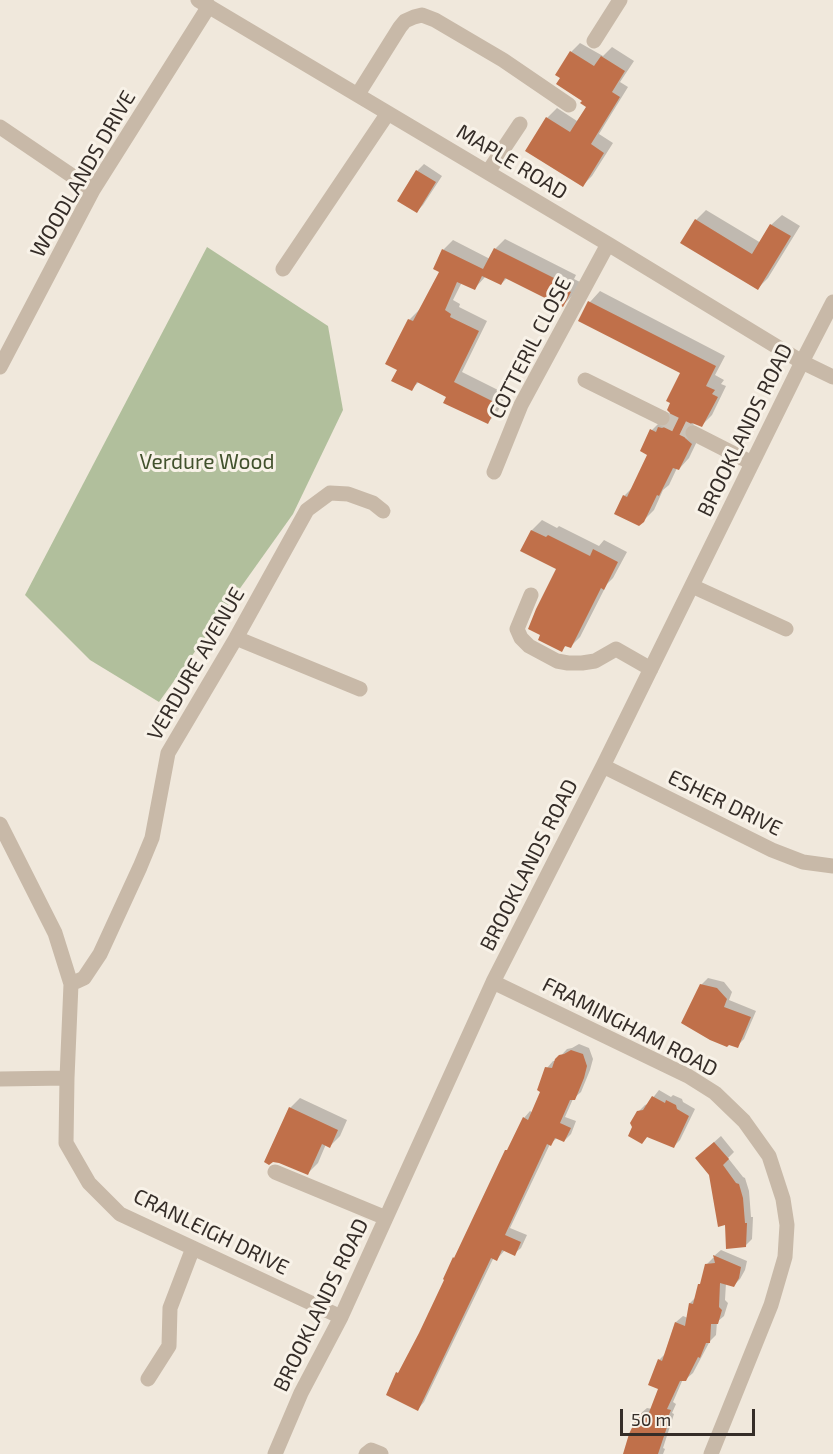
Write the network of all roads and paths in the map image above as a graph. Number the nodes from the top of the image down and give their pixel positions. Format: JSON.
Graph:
{"nodes":[{"id":1,"x":620,"y":0,"type":"edge"},
{"id":2,"x":203,"y":3,"type":"edge"},
{"id":3,"x":594,"y":41,"type":"dead end"},
{"id":4,"x":358,"y":94,"type":"junction"},
{"id":5,"x":569,"y":105,"type":"dead end"},
{"id":6,"x":388,"y":113,"type":"junction"},
{"id":7,"x":520,"y":124,"type":"dead end"},
{"id":8,"x":0,"y":128,"type":"edge"},
{"id":9,"x":488,"y":172,"type":"junction"},
{"id":10,"x":93,"y":190,"type":"junction"},
{"id":11,"x":608,"y":244,"type":"junction"},
{"id":12,"x":283,"y":270,"type":"dead end"},
{"id":13,"x":833,"y":302,"type":"edge"},
{"id":14,"x":802,"y":362,"type":"junction"},
{"id":15,"x":0,"y":367,"type":"edge"},
{"id":16,"x":833,"y":378,"type":"edge"},
{"id":17,"x":585,"y":380,"type":"dead end"},
{"id":18,"x":662,"y":418,"type":"tunnel mouth"},
{"id":19,"x":693,"y":434,"type":"tunnel mouth"},
{"id":20,"x":752,"y":463,"type":"junction"},
{"id":21,"x":494,"y":472,"type":"dead end"},
{"id":22,"x":383,"y":511,"type":"dead end"},
{"id":23,"x":692,"y":586,"type":"junction"},
{"id":24,"x":531,"y":595,"type":"dead end"},
{"id":25,"x":786,"y":629,"type":"dead end"},
{"id":26,"x":236,"y":638,"type":"junction"},
{"id":27,"x":651,"y":669,"type":"junction"},
{"id":28,"x":360,"y":688,"type":"dead end"},
{"id":29,"x":603,"y":766,"type":"junction"},
{"id":30,"x":0,"y":824,"type":"edge"},
{"id":31,"x":833,"y":866,"type":"edge"},
{"id":32,"x":493,"y":982,"type":"junction"},
{"id":33,"x":72,"y":984,"type":"junction"},
{"id":34,"x":67,"y":1078,"type":"junction"},
{"id":35,"x":0,"y":1079,"type":"edge"},
{"id":36,"x":275,"y":1172,"type":"dead end"},
{"id":37,"x":386,"y":1218,"type":"junction"},
{"id":38,"x":193,"y":1248,"type":"junction"},
{"id":39,"x":341,"y":1317,"type":"junction"},
{"id":40,"x":148,"y":1379,"type":"dead end"},
{"id":41,"x":275,"y":1454,"type":"edge"},
{"id":42,"x":366,"y":1454,"type":"edge"},
{"id":43,"x":381,"y":1454,"type":"edge"},
{"id":44,"x":711,"y":1454,"type":"edge"}],
"edges":[{"from":1,"to":3,"type":"street"},
{"from":2,"to":4,"type":"street","name":"MAPLE ROAD"},
{"from":2,"to":10,"type":"street","name":"WOODLANDS DRIVE"},
{"from":4,"to":5,"type":"street"},
{"from":4,"to":6,"type":"street","name":"MAPLE ROAD"},
{"from":6,"to":9,"type":"street","name":"MAPLE ROAD"},
{"from":6,"to":12,"type":"street"},
{"from":7,"to":9,"type":"street"},
{"from":8,"to":10,"type":"street"},
{"from":9,"to":11,"type":"street","name":"MAPLE ROAD"},
{"from":10,"to":15,"type":"street","name":"WOODLANDS DRIVE"},
{"from":11,"to":14,"type":"street","name":"MAPLE ROAD"},
{"from":11,"to":21,"type":"street","name":"COTTERIL CLOSE"},
{"from":13,"to":14,"type":"street","name":"BROOKLANDS ROAD"},
{"from":14,"to":16,"type":"street","name":"MAPLE ROAD"},
{"from":14,"to":20,"type":"street","name":"BROOKLANDS ROAD"},
{"from":17,"to":18,"type":"street"},
{"from":19,"to":20,"type":"street"},
{"from":20,"to":23,"type":"street","name":"BROOKLANDS ROAD"},
{"from":22,"to":26,"type":"street","name":"VERDURE AVENUE"},
{"from":23,"to":25,"type":"street"},
{"from":23,"to":27,"type":"street","name":"BROOKLANDS ROAD"},
{"from":24,"to":27,"type":"street"},
{"from":26,"to":28,"type":"street"},
{"from":26,"to":33,"type":"street","name":"VERDURE AVENUE"},
{"from":27,"to":29,"type":"street","name":"BROOKLANDS ROAD"},
{"from":29,"to":31,"type":"street","name":"ESHER DRIVE"},
{"from":29,"to":32,"type":"street","name":"BROOKLANDS ROAD"},
{"from":30,"to":33,"type":"street","name":"CRANLEIGH DRIVE"},
{"from":32,"to":37,"type":"street","name":"BROOKLANDS ROAD"},
{"from":32,"to":44,"type":"street","name":"FRAMINGHAM ROAD"},
{"from":33,"to":34,"type":"street","name":"CRANLEIGH DRIVE"},
{"from":34,"to":35,"type":"street"},
{"from":34,"to":38,"type":"street","name":"CRANLEIGH DRIVE"},
{"from":36,"to":37,"type":"street"},
{"from":37,"to":39,"type":"street","name":"BROOKLANDS ROAD"},
{"from":38,"to":39,"type":"street","name":"CRANLEIGH DRIVE"},
{"from":38,"to":40,"type":"street"},
{"from":39,"to":41,"type":"street","name":"BROOKLANDS ROAD"},
{"from":42,"to":43,"type":"street"}]}
